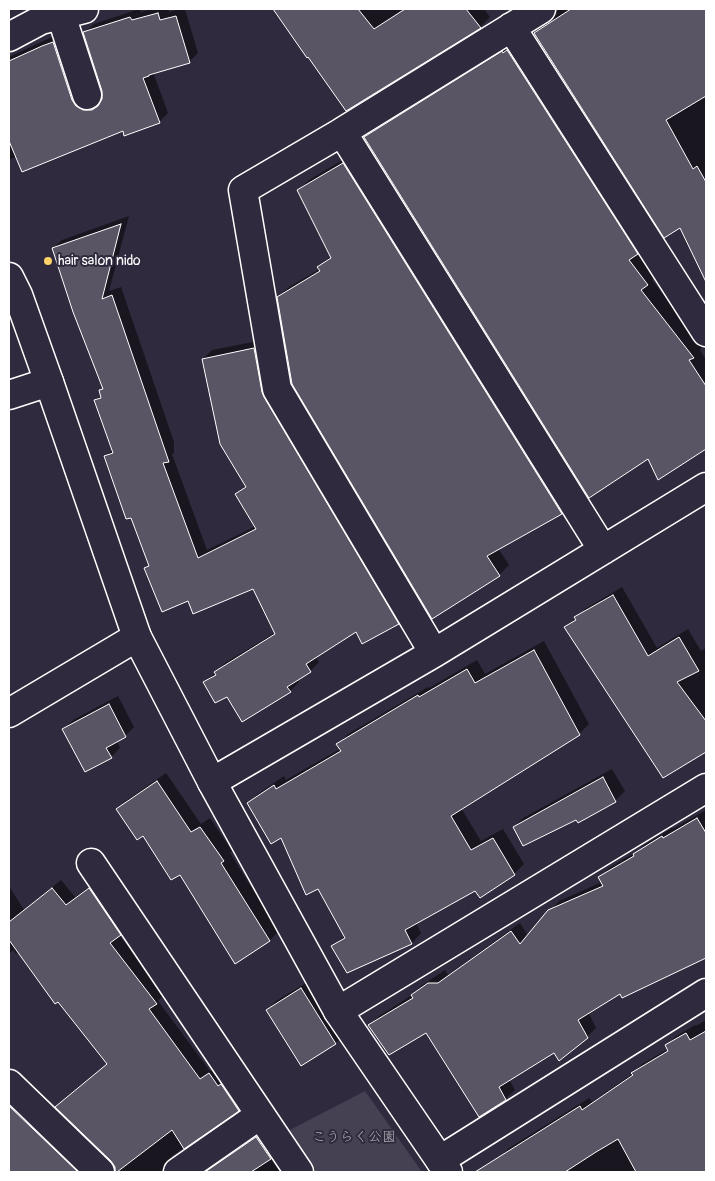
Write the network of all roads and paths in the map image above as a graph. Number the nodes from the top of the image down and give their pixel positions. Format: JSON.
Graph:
{"nodes":[{"id":1,"x":541,"y":9,"type":"edge"},
{"id":2,"x":73,"y":12,"type":"edge"},
{"id":3,"x":511,"y":27,"type":"junction"},
{"id":4,"x":9,"y":37,"type":"edge"},
{"id":5,"x":87,"y":95,"type":"dead end"},
{"id":6,"x":342,"y":132,"type":"junction"},
{"id":7,"x":9,"y":277,"type":"edge"},
{"id":8,"x":706,"y":332,"type":"edge"},
{"id":9,"x":49,"y":382,"type":"junction"},
{"id":10,"x":9,"y":395,"type":"edge"},
{"id":11,"x":706,"y":487,"type":"edge"},
{"id":12,"x":603,"y":550,"type":"junction"},
{"id":13,"x":137,"y":636,"type":"junction"},
{"id":14,"x":434,"y":653,"type":"junction"},
{"id":15,"x":9,"y":713,"type":"edge"},
{"id":16,"x":212,"y":782,"type":"junction"},
{"id":17,"x":706,"y":788,"type":"edge"},
{"id":18,"x":91,"y":863,"type":"dead end"},
{"id":19,"x":706,"y":993,"type":"edge"},
{"id":20,"x":338,"y":1011,"type":"junction"},
{"id":21,"x":9,"y":1084,"type":"edge"},
{"id":22,"x":260,"y":1115,"type":"junction"},
{"id":23,"x":444,"y":1166,"type":"edge"},
{"id":24,"x":100,"y":1172,"type":"edge"},
{"id":25,"x":178,"y":1172,"type":"edge"},
{"id":26,"x":299,"y":1172,"type":"edge"}],
"edges":[{"from":1,"to":3,"type":"street"},
{"from":2,"to":4,"type":"street"},
{"from":2,"to":5,"type":"street"},
{"from":3,"to":6,"type":"street"},
{"from":3,"to":8,"type":"street"},
{"from":6,"to":12,"type":"street"},
{"from":6,"to":14,"type":"street"},
{"from":7,"to":9,"type":"street"},
{"from":9,"to":10,"type":"street"},
{"from":9,"to":13,"type":"street"},
{"from":11,"to":12,"type":"street"},
{"from":12,"to":14,"type":"street"},
{"from":13,"to":15,"type":"street"},
{"from":13,"to":16,"type":"street"},
{"from":14,"to":16,"type":"street"},
{"from":16,"to":20,"type":"street"},
{"from":17,"to":20,"type":"street"},
{"from":18,"to":22,"type":"street"},
{"from":19,"to":23,"type":"street"},
{"from":20,"to":23,"type":"street"},
{"from":21,"to":24,"type":"street"},
{"from":22,"to":25,"type":"street"},
{"from":22,"to":26,"type":"street"}]}
